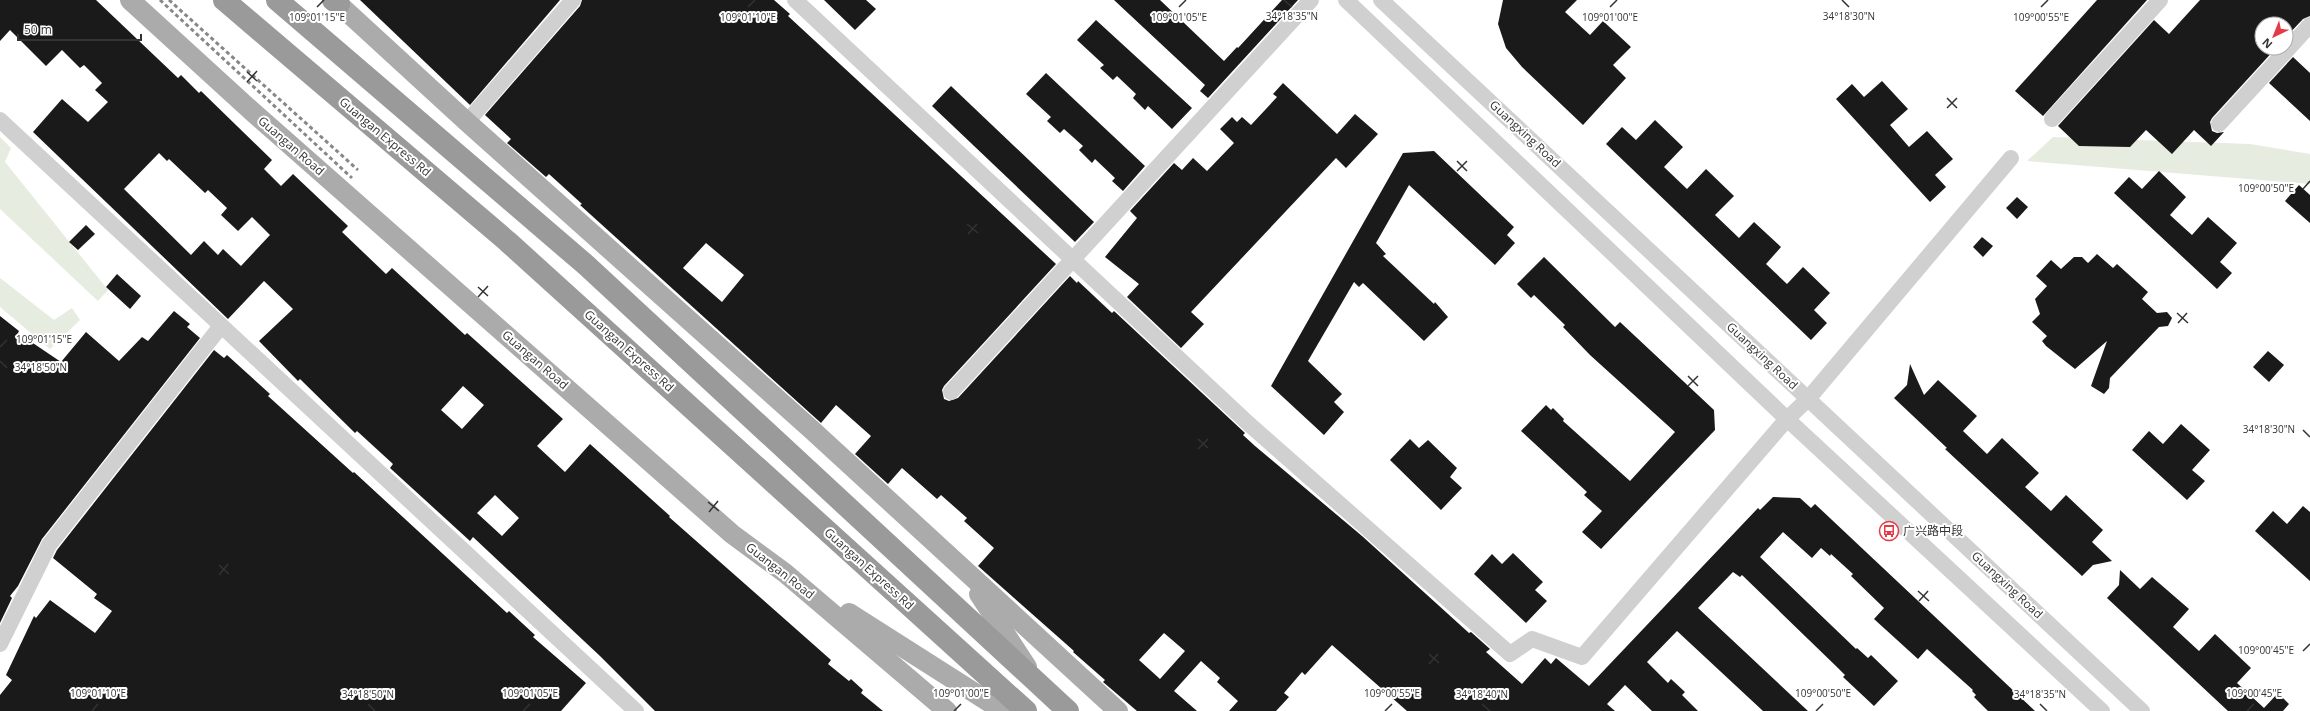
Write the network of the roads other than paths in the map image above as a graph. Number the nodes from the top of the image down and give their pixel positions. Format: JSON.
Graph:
{"nodes":[{"id":1,"x":130,"y":0,"type":"edge"},
{"id":2,"x":224,"y":0,"type":"edge"},
{"id":3,"x":277,"y":0,"type":"edge"},
{"id":4,"x":573,"y":0,"type":"edge"},
{"id":5,"x":795,"y":0,"type":"edge"},
{"id":6,"x":1311,"y":0,"type":"edge"},
{"id":7,"x":1346,"y":0,"type":"edge"},
{"id":8,"x":1381,"y":0,"type":"edge"},
{"id":9,"x":2160,"y":0,"type":"edge"},
{"id":10,"x":335,"y":1,"type":"edge"},
{"id":11,"x":2310,"y":25,"type":"edge"},
{"id":12,"x":2052,"y":119,"type":"dead end"},
{"id":13,"x":0,"y":120,"type":"edge"},
{"id":14,"x":467,"y":122,"type":"junction"},
{"id":15,"x":2219,"y":124,"type":"dead end"},
{"id":16,"x":2011,"y":158,"type":"dead end"},
{"id":17,"x":1073,"y":261,"type":"junction"},
{"id":18,"x":220,"y":326,"type":"junction"},
{"id":19,"x":951,"y":392,"type":"dead end"},
{"id":20,"x":1808,"y":399,"type":"junction"},
{"id":21,"x":1787,"y":418,"type":"junction"},
{"id":22,"x":963,"y":568,"type":"junction"},
{"id":23,"x":785,"y":573,"type":"junction"},
{"id":24,"x":0,"y":644,"type":"edge"},
{"id":25,"x":636,"y":711,"type":"edge"},
{"id":26,"x":947,"y":711,"type":"edge"},
{"id":27,"x":1003,"y":711,"type":"edge"},
{"id":28,"x":1026,"y":711,"type":"edge"},
{"id":29,"x":1056,"y":711,"type":"edge"},
{"id":30,"x":1068,"y":711,"type":"edge"},
{"id":31,"x":1118,"y":711,"type":"edge"},
{"id":32,"x":2102,"y":711,"type":"edge"},
{"id":33,"x":2142,"y":711,"type":"edge"}],
"edges":[{"from":1,"to":23,"type":"main road","name":"Guangan Road"},
{"from":2,"to":28,"type":"highway","name":"Guangan Express Rd"},
{"from":3,"to":30,"type":"highway","bridge":true},
{"from":4,"to":14,"type":"street"},
{"from":5,"to":17,"type":"street"},
{"from":6,"to":17,"type":"street"},
{"from":7,"to":21,"type":"street"},
{"from":8,"to":20,"type":"street","name":"Guangxing Road"},
{"from":9,"to":12,"type":"street"},
{"from":10,"to":14,"type":"main road"},
{"from":11,"to":15,"type":"street"},
{"from":13,"to":18,"type":"street"},
{"from":14,"to":22,"type":"main road"},
{"from":16,"to":20,"type":"street"},
{"from":17,"to":19,"type":"street"},
{"from":17,"to":21,"type":"street"},
{"from":18,"to":24,"type":"street"},
{"from":18,"to":25,"type":"street"},
{"from":20,"to":21,"type":"street"},
{"from":20,"to":33,"type":"street","name":"Guangxing Road"},
{"from":21,"to":32,"type":"street"},
{"from":22,"to":29,"type":"main road"},
{"from":22,"to":31,"type":"main road"},
{"from":23,"to":26,"type":"main road","name":"Guangan Road"},
{"from":23,"to":27,"type":"main road"}]}
